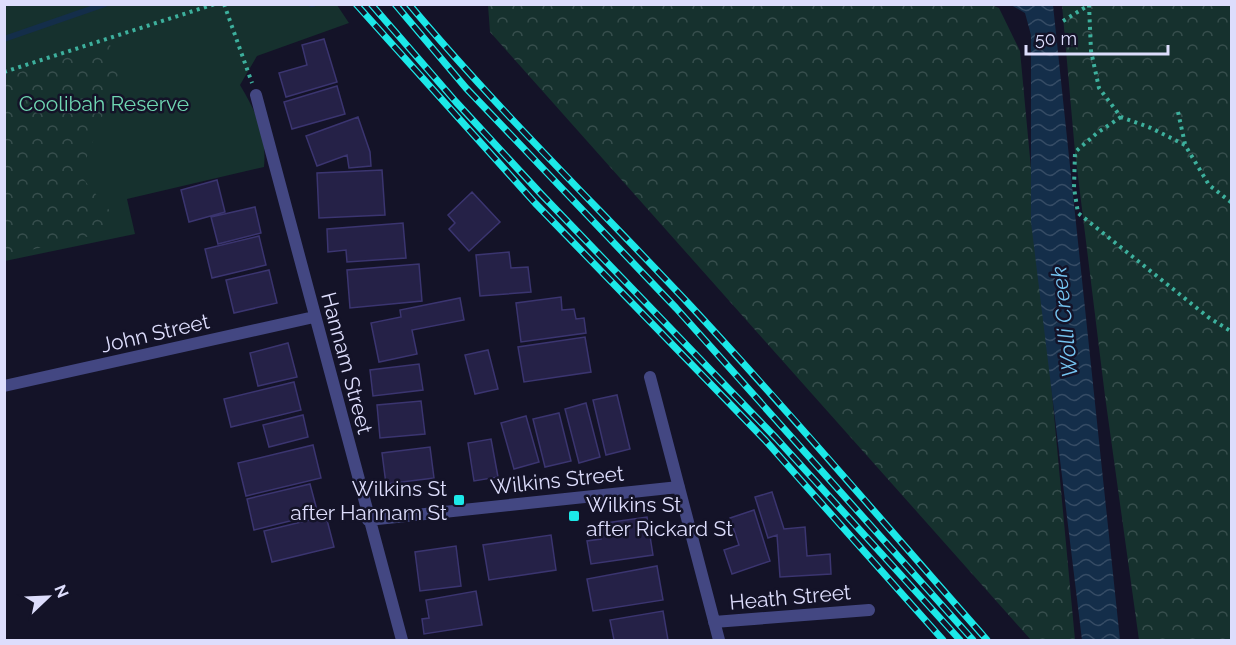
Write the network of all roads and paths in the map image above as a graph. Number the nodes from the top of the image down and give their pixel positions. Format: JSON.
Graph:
{"nodes":[{"id":1,"x":215,"y":4,"type":"edge"},
{"id":2,"x":224,"y":4,"type":"edge"},
{"id":3,"x":1063,"y":21,"type":"dead end"},
{"id":4,"x":4,"y":72,"type":"edge"},
{"id":5,"x":256,"y":95,"type":"joint"},
{"id":6,"x":1178,"y":112,"type":"dead end"},
{"id":7,"x":1121,"y":117,"type":"junction"},
{"id":8,"x":1185,"y":145,"type":"junction"},
{"id":9,"x":1232,"y":203,"type":"edge"},
{"id":10,"x":314,"y":318,"type":"junction"},
{"id":11,"x":1232,"y":332,"type":"edge"},
{"id":12,"x":650,"y":377,"type":"dead end"},
{"id":13,"x":4,"y":387,"type":"edge"},
{"id":14,"x":679,"y":487,"type":"junction"},
{"id":15,"x":368,"y":520,"type":"junction"},
{"id":16,"x":869,"y":610,"type":"dead end"},
{"id":17,"x":714,"y":622,"type":"junction"},
{"id":18,"x":402,"y":640,"type":"edge"},
{"id":19,"x":719,"y":640,"type":"edge"}],
"edges":[{"from":1,"to":4,"type":"path"},
{"from":2,"to":5,"type":"path"},
{"from":3,"to":7,"type":"path"},
{"from":5,"to":10,"type":"street","name":"Hannam Street"},
{"from":6,"to":8,"type":"path"},
{"from":7,"to":8,"type":"path"},
{"from":7,"to":11,"type":"path"},
{"from":8,"to":9,"type":"path"},
{"from":10,"to":13,"type":"street","name":"John Street"},
{"from":10,"to":15,"type":"street","name":"Hannam Street"},
{"from":12,"to":14,"type":"street"},
{"from":14,"to":15,"type":"street","name":"Wilkins Street"},
{"from":14,"to":17,"type":"street"},
{"from":15,"to":18,"type":"street","name":"Hannam Street"},
{"from":16,"to":17,"type":"street","name":"Heath Street"},
{"from":17,"to":19,"type":"street"}]}
